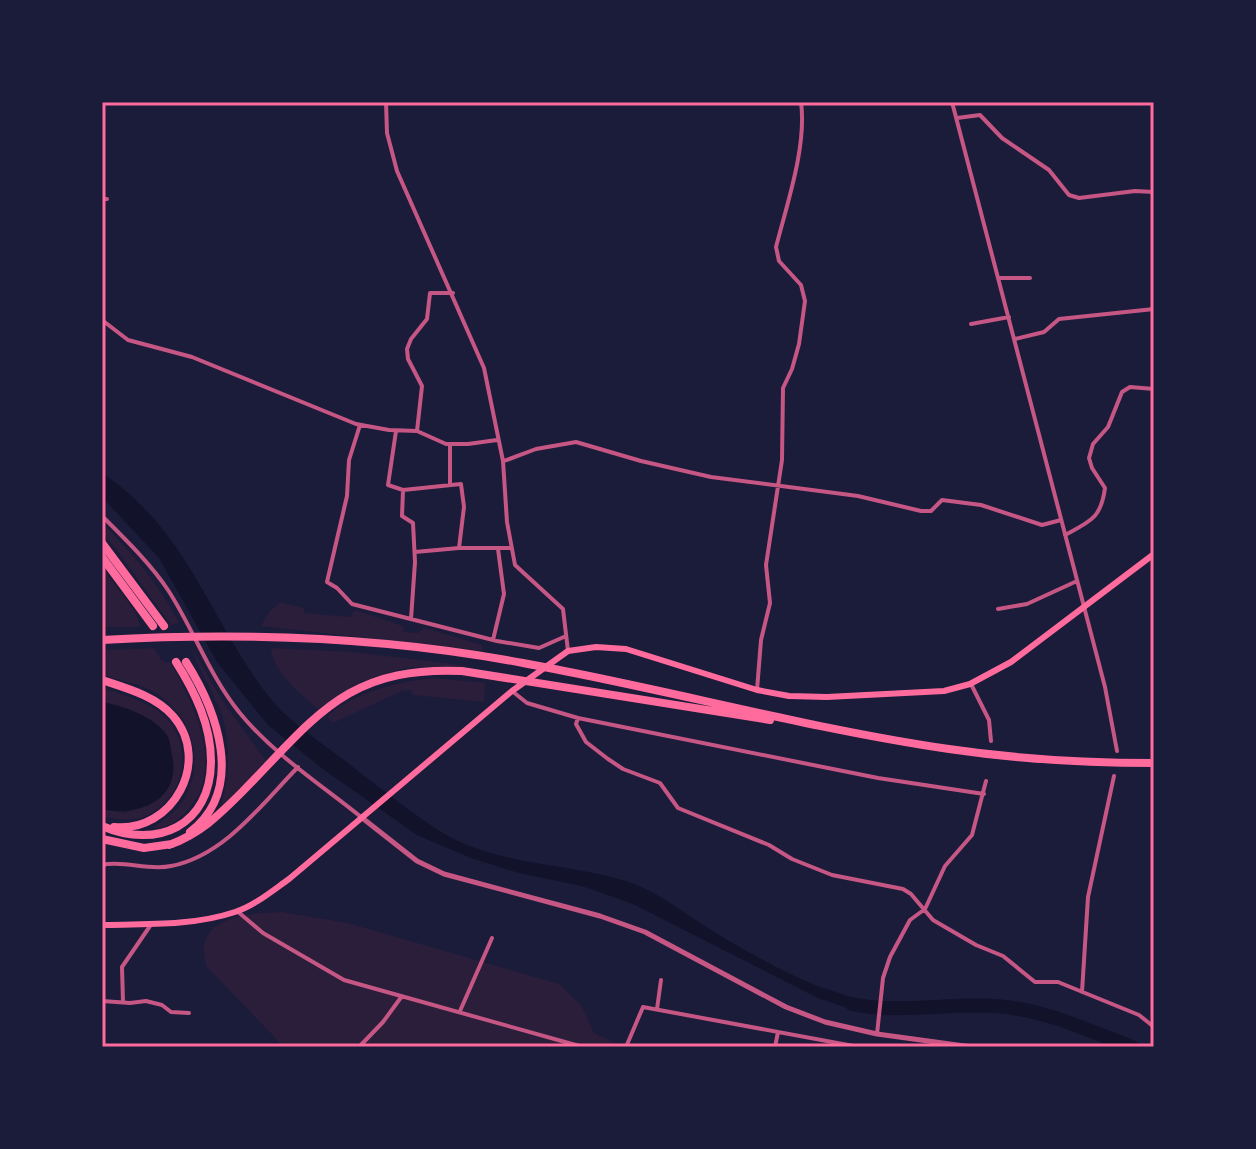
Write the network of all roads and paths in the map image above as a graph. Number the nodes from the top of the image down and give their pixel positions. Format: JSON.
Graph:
{"nodes":[{"id":1,"x":386,"y":102,"type":"edge"},
{"id":2,"x":801,"y":102,"type":"edge"},
{"id":3,"x":952,"y":102,"type":"edge"},
{"id":4,"x":957,"y":118,"type":"junction"},
{"id":5,"x":1154,"y":192,"type":"edge"},
{"id":6,"x":999,"y":278,"type":"junction"},
{"id":7,"x":1030,"y":278,"type":"dead end"},
{"id":8,"x":453,"y":293,"type":"junction"},
{"id":9,"x":1154,"y":309,"type":"edge"},
{"id":10,"x":1009,"y":317,"type":"junction"},
{"id":11,"x":102,"y":320,"type":"edge"},
{"id":12,"x":971,"y":324,"type":"dead end"},
{"id":13,"x":1015,"y":339,"type":"junction"},
{"id":14,"x":1154,"y":389,"type":"edge"},
{"id":15,"x":360,"y":425,"type":"junction"},
{"id":16,"x":396,"y":431,"type":"junction"},
{"id":17,"x":417,"y":431,"type":"junction"},
{"id":18,"x":498,"y":440,"type":"junction"},
{"id":19,"x":450,"y":444,"type":"junction"},
{"id":20,"x":503,"y":461,"type":"junction"},
{"id":21,"x":450,"y":484,"type":"junction"},
{"id":22,"x":779,"y":486,"type":"junction"},
{"id":23,"x":403,"y":490,"type":"junction"},
{"id":24,"x":102,"y":516,"type":"edge"},
{"id":25,"x":1061,"y":520,"type":"junction"},
{"id":26,"x":1065,"y":535,"type":"junction"},
{"id":27,"x":102,"y":543,"type":"edge"},
{"id":28,"x":459,"y":548,"type":"junction"},
{"id":29,"x":498,"y":548,"type":"junction"},
{"id":30,"x":511,"y":548,"type":"junction"},
{"id":31,"x":415,"y":552,"type":"junction"},
{"id":32,"x":1154,"y":554,"type":"edge"},
{"id":33,"x":102,"y":557,"type":"edge"},
{"id":34,"x":1077,"y":581,"type":"junction"},
{"id":35,"x":1084,"y":607,"type":"junction"},
{"id":36,"x":998,"y":609,"type":"dead end"},
{"id":37,"x":411,"y":619,"type":"junction"},
{"id":38,"x":153,"y":626,"type":"dead end"},
{"id":39,"x":164,"y":626,"type":"dead end"},
{"id":40,"x":566,"y":636,"type":"junction"},
{"id":41,"x":102,"y":638,"type":"edge"},
{"id":42,"x":493,"y":640,"type":"junction"},
{"id":43,"x":568,"y":651,"type":"junction"},
{"id":44,"x":176,"y":662,"type":"dead end"},
{"id":45,"x":186,"y":662,"type":"dead end"},
{"id":46,"x":102,"y":680,"type":"edge"},
{"id":47,"x":970,"y":684,"type":"junction"},
{"id":48,"x":757,"y":690,"type":"junction"},
{"id":49,"x":512,"y":691,"type":"junction"},
{"id":50,"x":578,"y":718,"type":"junction"},
{"id":51,"x":854,"y":733,"type":"junction"},
{"id":52,"x":991,"y":741,"type":"dead end"},
{"id":53,"x":1117,"y":751,"type":"dead end"},
{"id":54,"x":1154,"y":763,"type":"edge"},
{"id":55,"x":298,"y":767,"type":"junction"},
{"id":56,"x":1114,"y":776,"type":"dead end"},
{"id":57,"x":986,"y":781,"type":"dead end"},
{"id":58,"x":984,"y":794,"type":"junction"},
{"id":59,"x":361,"y":817,"type":"junction"},
{"id":60,"x":102,"y":825,"type":"edge"},
{"id":61,"x":102,"y":839,"type":"edge"},
{"id":62,"x":169,"y":845,"type":"junction"},
{"id":63,"x":102,"y":865,"type":"edge"},
{"id":64,"x":925,"y":909,"type":"junction"},
{"id":65,"x":237,"y":911,"type":"junction"},
{"id":66,"x":102,"y":925,"type":"edge"},
{"id":67,"x":151,"y":925,"type":"junction"},
{"id":68,"x":492,"y":938,"type":"dead end"},
{"id":69,"x":670,"y":985,"type":"dead end"},
{"id":70,"x":1082,"y":992,"type":"junction"},
{"id":71,"x":402,"y":996,"type":"junction"},
{"id":72,"x":102,"y":1001,"type":"edge"},
{"id":73,"x":123,"y":1002,"type":"junction"},
{"id":74,"x":657,"y":1009,"type":"junction"},
{"id":75,"x":460,"y":1011,"type":"junction"},
{"id":76,"x":189,"y":1013,"type":"dead end"},
{"id":77,"x":1154,"y":1027,"type":"edge"},
{"id":78,"x":778,"y":1032,"type":"junction"},
{"id":79,"x":877,"y":1034,"type":"junction"},
{"id":80,"x":908,"y":1038,"type":"junction"},
{"id":81,"x":359,"y":1047,"type":"edge"},
{"id":82,"x":583,"y":1047,"type":"edge"},
{"id":83,"x":626,"y":1047,"type":"edge"},
{"id":84,"x":775,"y":1047,"type":"edge"},
{"id":85,"x":859,"y":1047,"type":"edge"},
{"id":86,"x":911,"y":1047,"type":"edge"},
{"id":87,"x":972,"y":1047,"type":"edge"}],
"edges":[{"from":1,"to":8,"type":"street"},
{"from":2,"to":22,"type":"street"},
{"from":3,"to":4,"type":"street"},
{"from":4,"to":5,"type":"street"},
{"from":4,"to":6,"type":"street"},
{"from":6,"to":7,"type":"street"},
{"from":6,"to":10,"type":"street"},
{"from":8,"to":17,"type":"street"},
{"from":8,"to":18,"type":"street"},
{"from":9,"to":13,"type":"street"},
{"from":10,"to":12,"type":"street"},
{"from":10,"to":13,"type":"street"},
{"from":11,"to":15,"type":"street"},
{"from":13,"to":25,"type":"street"},
{"from":14,"to":26,"type":"street"},
{"from":15,"to":16,"type":"street"},
{"from":15,"to":37,"type":"street"},
{"from":16,"to":17,"type":"street"},
{"from":16,"to":23,"type":"street"},
{"from":17,"to":19,"type":"street"},
{"from":18,"to":19,"type":"street"},
{"from":18,"to":20,"type":"street"},
{"from":19,"to":21,"type":"street"},
{"from":20,"to":22,"type":"street"},
{"from":20,"to":30,"type":"street"},
{"from":21,"to":23,"type":"street"},
{"from":21,"to":28,"type":"street"},
{"from":22,"to":25,"type":"street"},
{"from":22,"to":48,"type":"street"},
{"from":23,"to":31,"type":"street"},
{"from":24,"to":55,"type":"street"},
{"from":25,"to":26,"type":"street"},
{"from":26,"to":34,"type":"street"},
{"from":27,"to":39,"type":"highway"},
{"from":28,"to":29,"type":"street"},
{"from":28,"to":31,"type":"street"},
{"from":29,"to":30,"type":"street"},
{"from":29,"to":42,"type":"street"},
{"from":30,"to":40,"type":"street"},
{"from":31,"to":37,"type":"street"},
{"from":32,"to":35,"type":"main road"},
{"from":33,"to":38,"type":"highway"},
{"from":34,"to":35,"type":"street"},
{"from":34,"to":36,"type":"street"},
{"from":35,"to":47,"type":"main road"},
{"from":35,"to":53,"type":"street"},
{"from":37,"to":42,"type":"street"},
{"from":40,"to":42,"type":"street"},
{"from":40,"to":43,"type":"street"},
{"from":41,"to":51,"type":"highway"},
{"from":43,"to":48,"type":"main road"},
{"from":43,"to":49,"type":"main road"},
{"from":44,"to":60,"type":"highway"},
{"from":45,"to":62,"type":"highway"},
{"from":46,"to":60,"type":"highway"},
{"from":47,"to":48,"type":"main road"},
{"from":47,"to":52,"type":"street"},
{"from":49,"to":50,"type":"street"},
{"from":49,"to":59,"type":"main road"},
{"from":50,"to":58,"type":"street"},
{"from":50,"to":64,"type":"street"},
{"from":51,"to":54,"type":"highway"},
{"from":51,"to":62,"type":"highway"},
{"from":55,"to":59,"type":"street"},
{"from":55,"to":63,"type":"street"},
{"from":56,"to":70,"type":"street"},
{"from":57,"to":58,"type":"street"},
{"from":58,"to":64,"type":"street"},
{"from":59,"to":65,"type":"main road"},
{"from":59,"to":79,"type":"street"},
{"from":61,"to":62,"type":"highway"},
{"from":64,"to":70,"type":"street"},
{"from":64,"to":79,"type":"street"},
{"from":65,"to":67,"type":"main road"},
{"from":65,"to":71,"type":"street"},
{"from":66,"to":67,"type":"main road"},
{"from":67,"to":73,"type":"street"},
{"from":68,"to":75,"type":"street"},
{"from":69,"to":74,"type":"street"},
{"from":70,"to":77,"type":"street"},
{"from":71,"to":75,"type":"street"},
{"from":71,"to":81,"type":"street"},
{"from":72,"to":73,"type":"street"},
{"from":73,"to":76,"type":"street"},
{"from":74,"to":78,"type":"street"},
{"from":74,"to":83,"type":"street"},
{"from":75,"to":82,"type":"street"},
{"from":78,"to":84,"type":"street"},
{"from":78,"to":85,"type":"street"},
{"from":79,"to":80,"type":"street"},
{"from":80,"to":86,"type":"street"},
{"from":80,"to":87,"type":"street"}]}
